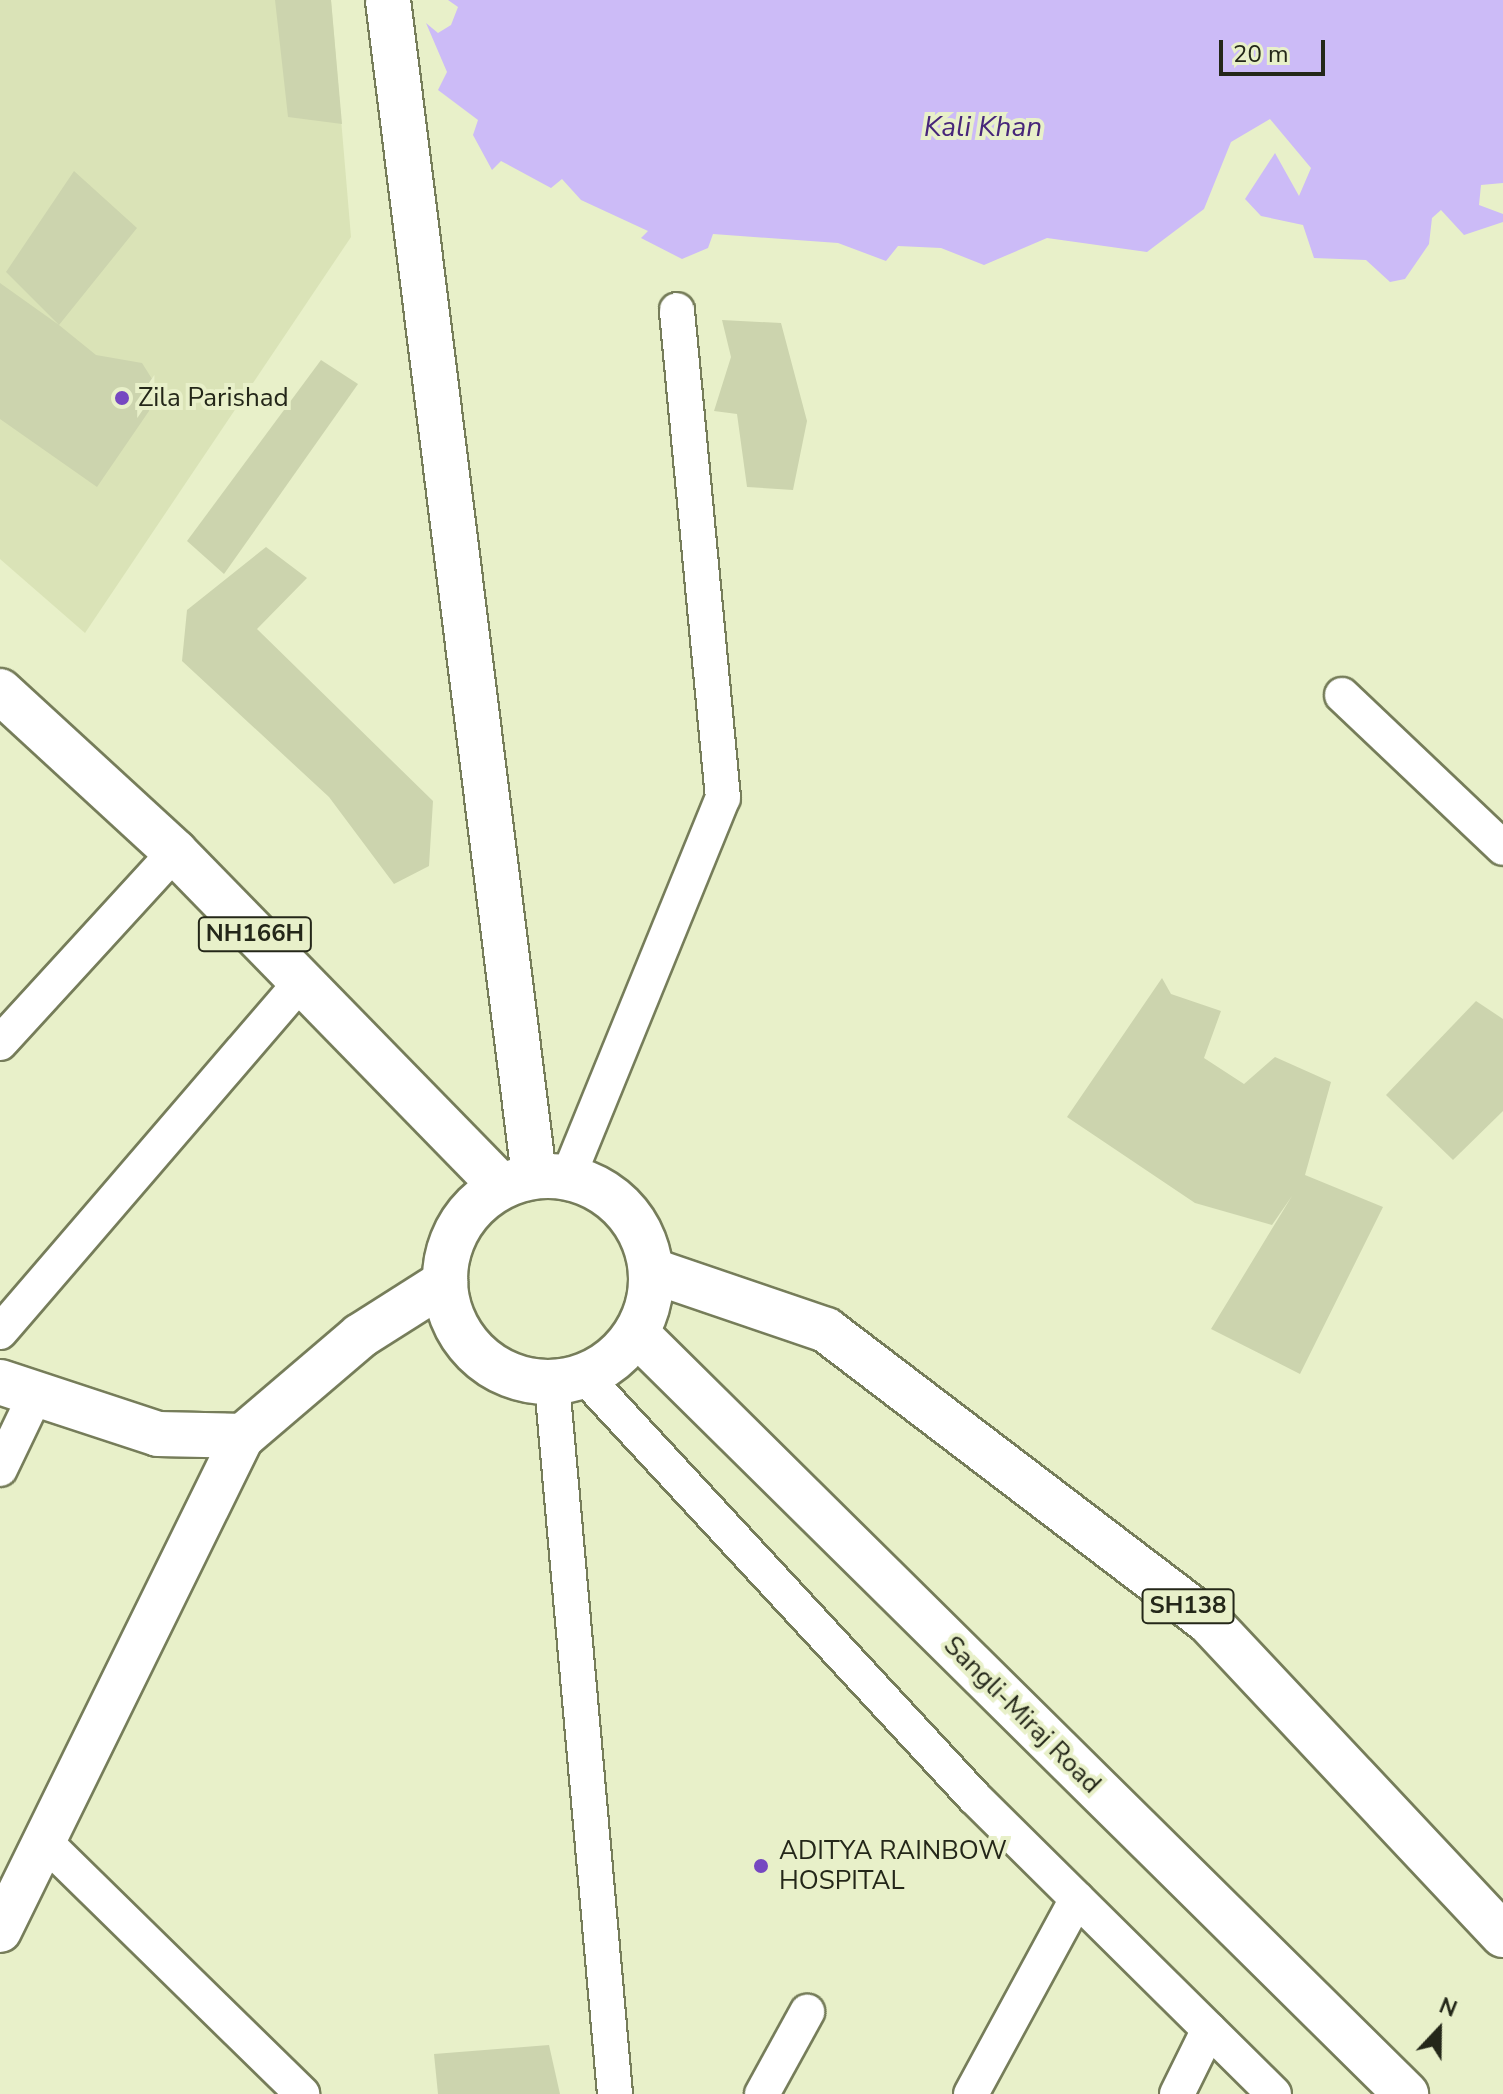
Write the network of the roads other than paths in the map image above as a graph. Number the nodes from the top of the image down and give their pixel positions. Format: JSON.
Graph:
{"nodes":[{"id":1,"x":388,"y":0,"type":"edge"},
{"id":2,"x":677,"y":310,"type":"dead end"},
{"id":3,"x":0,"y":691,"type":"edge"},
{"id":4,"x":1342,"y":695,"type":"dead end"},
{"id":5,"x":1503,"y":848,"type":"edge"},
{"id":6,"x":175,"y":852,"type":"junction"},
{"id":7,"x":301,"y":982,"type":"junction"},
{"id":8,"x":0,"y":1043,"type":"edge"},
{"id":9,"x":534,"y":1180,"type":"junction"},
{"id":10,"x":653,"y":1271,"type":"junction"},
{"id":11,"x":445,"y":1282,"type":"junction"},
{"id":12,"x":0,"y":1332,"type":"edge"},
{"id":13,"x":638,"y":1335,"type":"junction"},
{"id":14,"x":569,"y":1381,"type":"junction"},
{"id":15,"x":18,"y":1389,"type":"edge"},
{"id":16,"x":243,"y":1436,"type":"junction"},
{"id":17,"x":0,"y":1469,"type":"edge"},
{"id":18,"x":43,"y":1840,"type":"junction"},
{"id":19,"x":1077,"y":1899,"type":"junction"},
{"id":20,"x":0,"y":1931,"type":"edge"},
{"id":21,"x":1503,"y":1935,"type":"edge"},
{"id":22,"x":807,"y":2012,"type":"dead end"},
{"id":23,"x":1209,"y":2029,"type":"junction"},
{"id":24,"x":302,"y":2094,"type":"edge"},
{"id":25,"x":615,"y":2094,"type":"edge"},
{"id":26,"x":762,"y":2094,"type":"edge"},
{"id":27,"x":971,"y":2094,"type":"edge"},
{"id":28,"x":1177,"y":2094,"type":"edge"},
{"id":29,"x":1274,"y":2094,"type":"edge"},
{"id":30,"x":1406,"y":2094,"type":"edge"}],
"edges":[{"from":1,"to":9,"type":"main road"},
{"from":2,"to":9,"type":"street"},
{"from":3,"to":6,"type":"main road","number":"NH166H"},
{"from":4,"to":5,"type":"street"},
{"from":6,"to":7,"type":"main road","number":"NH166H"},
{"from":6,"to":8,"type":"street"},
{"from":7,"to":9,"type":"main road","number":"NH166H"},
{"from":7,"to":12,"type":"street"},
{"from":9,"to":10,"type":"main road"},
{"from":9,"to":11,"type":"main road"},
{"from":10,"to":13,"type":"main road"},
{"from":10,"to":21,"type":"main road","number":"SH138"},
{"from":11,"to":14,"type":"main road"},
{"from":11,"to":16,"type":"main road"},
{"from":13,"to":14,"type":"main road"},
{"from":13,"to":30,"type":"main road","name":"Sangli-Miraj Road"},
{"from":14,"to":19,"type":"street"},
{"from":14,"to":25,"type":"street"},
{"from":15,"to":16,"type":"main road"},
{"from":15,"to":17,"type":"street"},
{"from":16,"to":18,"type":"street"},
{"from":18,"to":20,"type":"street"},
{"from":18,"to":24,"type":"street"},
{"from":19,"to":23,"type":"street"},
{"from":19,"to":27,"type":"street"},
{"from":22,"to":26,"type":"street"},
{"from":23,"to":28,"type":"street"},
{"from":23,"to":29,"type":"street"}]}
